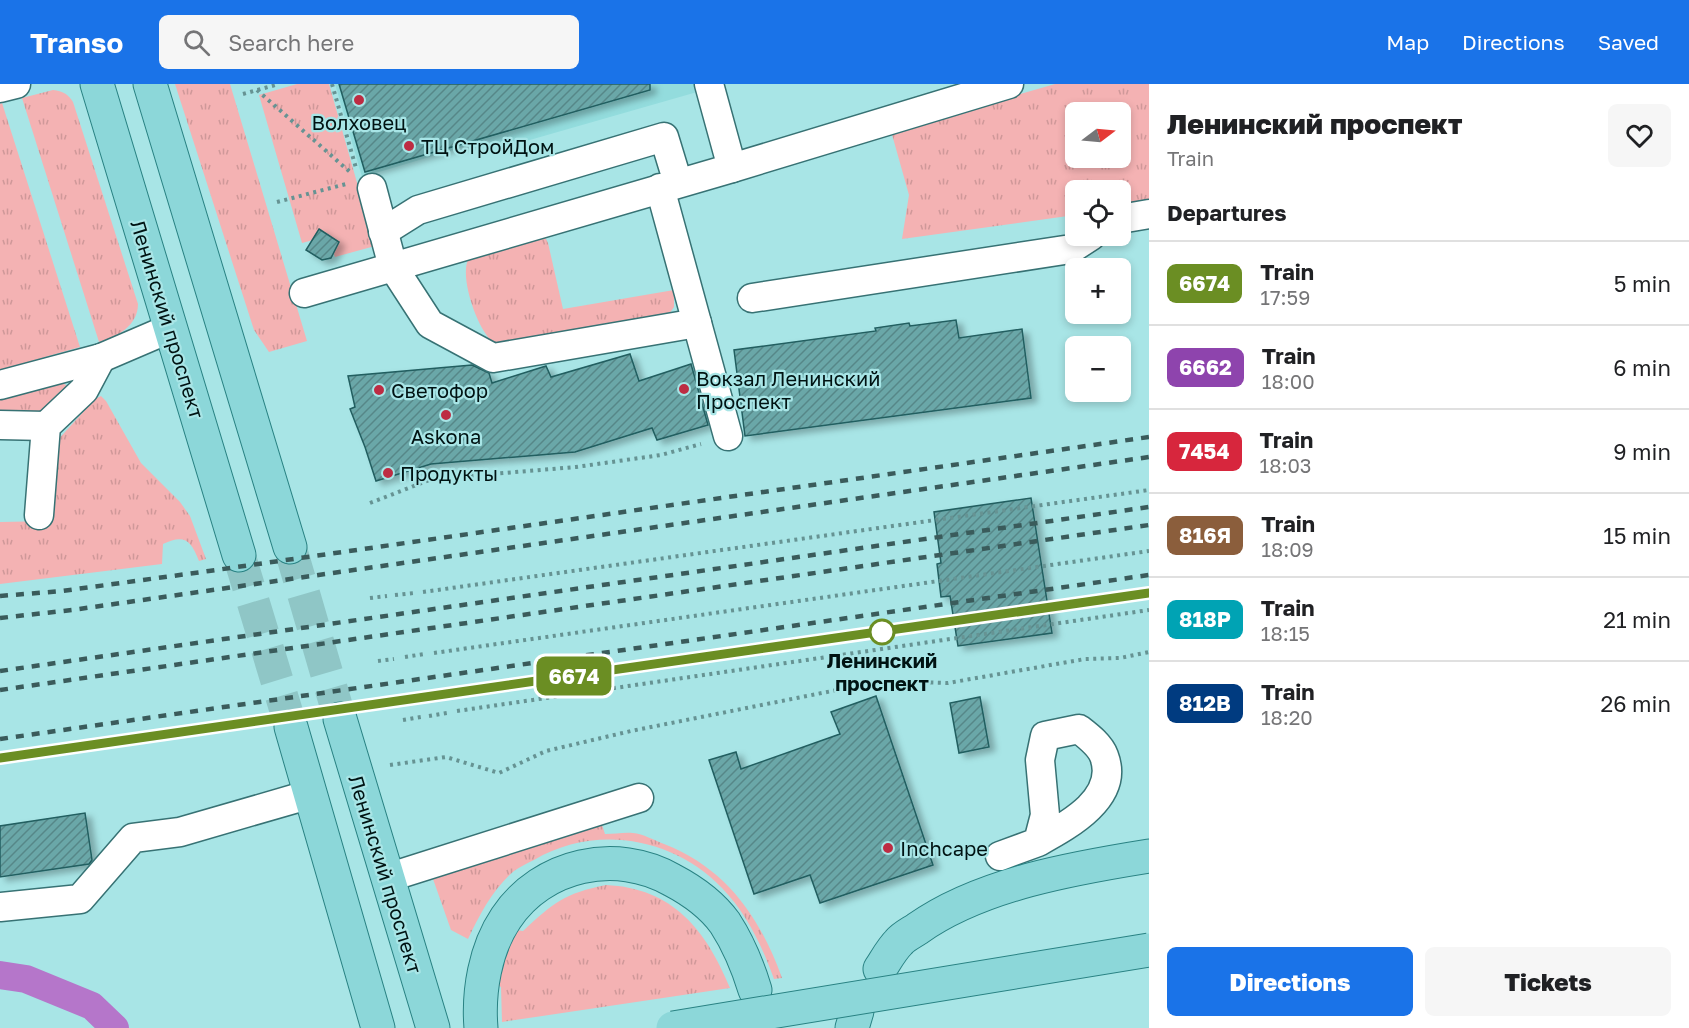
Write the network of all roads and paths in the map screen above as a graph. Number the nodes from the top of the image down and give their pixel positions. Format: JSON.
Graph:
{"nodes":[{"id":1,"x":16,"y":84,"type":"edge"},
{"id":2,"x":97,"y":84,"type":"edge"},
{"id":3,"x":150,"y":84,"type":"edge"},
{"id":4,"x":279,"y":84,"type":"edge"},
{"id":5,"x":332,"y":84,"type":"edge"},
{"id":6,"x":709,"y":84,"type":"edge"},
{"id":7,"x":1009,"y":84,"type":"edge"},
{"id":8,"x":0,"y":88,"type":"edge"},
{"id":9,"x":257,"y":90,"type":"junction"},
{"id":10,"x":243,"y":94,"type":"dead end"},
{"id":11,"x":732,"y":168,"type":"junction"},
{"id":12,"x":357,"y":178,"type":"junction"},
{"id":13,"x":669,"y":186,"type":"junction"},
{"id":14,"x":277,"y":202,"type":"dead end"},
{"id":15,"x":1149,"y":214,"type":"edge"},
{"id":16,"x":1131,"y":217,"type":"edge"},
{"id":17,"x":383,"y":232,"type":"junction"},
{"id":18,"x":1076,"y":246,"type":"edge"},
{"id":19,"x":393,"y":267,"type":"junction"},
{"id":20,"x":304,"y":293,"type":"dead end"},
{"id":21,"x":752,"y":298,"type":"dead end"},
{"id":22,"x":697,"y":323,"type":"junction"},
{"id":23,"x":171,"y":328,"type":"junction"},
{"id":24,"x":101,"y":358,"type":"junction"},
{"id":25,"x":0,"y":385,"type":"edge"},
{"id":26,"x":0,"y":425,"type":"edge"},
{"id":27,"x":46,"y":426,"type":"junction"},
{"id":28,"x":728,"y":436,"type":"joint"},
{"id":29,"x":1149,"y":490,"type":"edge"},
{"id":30,"x":370,"y":503,"type":"dead end"},
{"id":31,"x":39,"y":515,"type":"dead end"},
{"id":32,"x":290,"y":548,"type":"tunnel mouth"},
{"id":33,"x":1149,"y":551,"type":"edge"},
{"id":34,"x":239,"y":555,"type":"tunnel mouth"},
{"id":35,"x":423,"y":592,"type":"dead end"},
{"id":36,"x":414,"y":593,"type":"dead end"},
{"id":37,"x":395,"y":595,"type":"dead end"},
{"id":38,"x":387,"y":596,"type":"dead end"},
{"id":39,"x":370,"y":598,"type":"dead end"},
{"id":40,"x":1149,"y":610,"type":"edge"},
{"id":41,"x":1149,"y":652,"type":"edge"},
{"id":42,"x":434,"y":653,"type":"dead end"},
{"id":43,"x":424,"y":654,"type":"dead end"},
{"id":44,"x":405,"y":657,"type":"dead end"},
{"id":45,"x":394,"y":658,"type":"dead end"},
{"id":46,"x":378,"y":661,"type":"dead end"},
{"id":47,"x":457,"y":711,"type":"dead end"},
{"id":48,"x":447,"y":713,"type":"dead end"},
{"id":49,"x":429,"y":716,"type":"dead end"},
{"id":50,"x":421,"y":717,"type":"dead end"},
{"id":51,"x":340,"y":719,"type":"tunnel mouth"},
{"id":52,"x":403,"y":720,"type":"dead end"},
{"id":53,"x":291,"y":727,"type":"tunnel mouth"},
{"id":54,"x":390,"y":765,"type":"dead end"},
{"id":55,"x":311,"y":794,"type":"junction"},
{"id":56,"x":639,"y":798,"type":"dead end"},
{"id":57,"x":1038,"y":842,"type":"dead end"},
{"id":58,"x":1000,"y":856,"type":"dead end"},
{"id":59,"x":1149,"y":856,"type":"edge"},
{"id":60,"x":387,"y":878,"type":"junction"},
{"id":61,"x":0,"y":907,"type":"edge"},
{"id":62,"x":1149,"y":950,"type":"edge"},
{"id":63,"x":880,"y":969,"type":"dead end"},
{"id":64,"x":755,"y":990,"type":"dead end"},
{"id":65,"x":378,"y":1028,"type":"edge"},
{"id":66,"x":433,"y":1028,"type":"edge"},
{"id":67,"x":482,"y":1028,"type":"edge"},
{"id":68,"x":673,"y":1028,"type":"edge"}],
"edges":[{"from":1,"to":8,"type":"lane"},
{"from":2,"to":23,"type":"main road","name":"Ленинский проспект"},
{"from":3,"to":32,"type":"main road"},
{"from":4,"to":9,"type":"path"},
{"from":5,"to":12,"type":"path"},
{"from":6,"to":11,"type":"lane"},
{"from":7,"to":11,"type":"lane"},
{"from":9,"to":10,"type":"path"},
{"from":9,"to":12,"type":"path"},
{"from":11,"to":13,"type":"lane"},
{"from":12,"to":14,"type":"path"},
{"from":12,"to":17,"type":"lane"},
{"from":13,"to":17,"type":"lane"},
{"from":13,"to":19,"type":"lane"},
{"from":13,"to":22,"type":"lane"},
{"from":15,"to":16,"type":"lane"},
{"from":17,"to":19,"type":"lane"},
{"from":18,"to":21,"type":"lane"},
{"from":19,"to":20,"type":"lane"},
{"from":19,"to":22,"type":"lane"},
{"from":22,"to":28,"type":"lane"},
{"from":23,"to":24,"type":"lane"},
{"from":23,"to":34,"type":"main road","name":"Ленинский проспект"},
{"from":24,"to":25,"type":"lane"},
{"from":24,"to":27,"type":"lane"},
{"from":26,"to":27,"type":"lane"},
{"from":27,"to":31,"type":"lane"},
{"from":28,"to":30,"type":"path"},
{"from":29,"to":35,"type":"path"},
{"from":33,"to":42,"type":"path"},
{"from":36,"to":37,"type":"path"},
{"from":38,"to":39,"type":"path"},
{"from":40,"to":47,"type":"path"},
{"from":41,"to":54,"type":"path"},
{"from":43,"to":44,"type":"path"},
{"from":45,"to":46,"type":"path"},
{"from":48,"to":49,"type":"path"},
{"from":50,"to":52,"type":"path"},
{"from":51,"to":60,"type":"main road","name":"Ленинский проспект"},
{"from":53,"to":55,"type":"main road"},
{"from":55,"to":61,"type":"lane"},
{"from":55,"to":65,"type":"main road"},
{"from":56,"to":60,"type":"lane"},
{"from":57,"to":58,"type":"lane"},
{"from":59,"to":63,"type":"main road"},
{"from":60,"to":66,"type":"main road","name":"Ленинский проспект"},
{"from":62,"to":68,"type":"main road","bridge":true},
{"from":64,"to":67,"type":"main road"}]}
